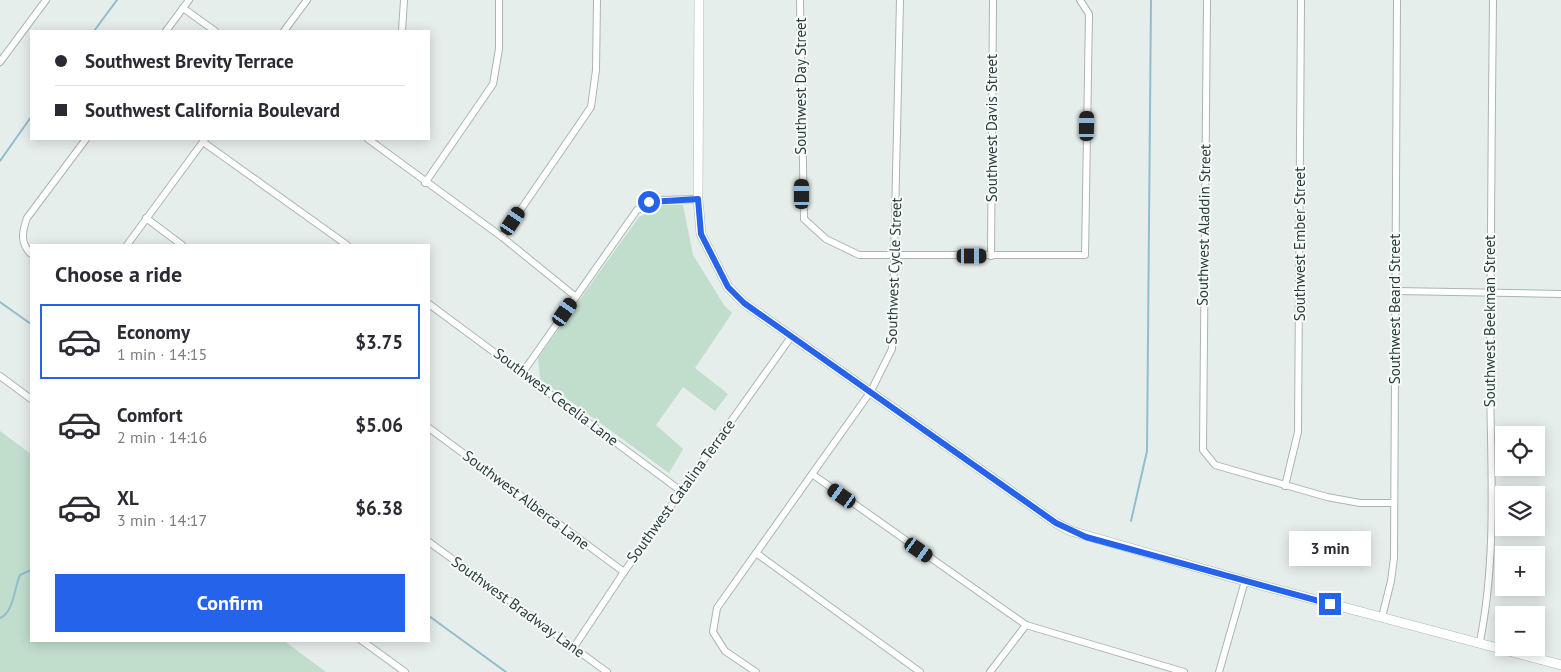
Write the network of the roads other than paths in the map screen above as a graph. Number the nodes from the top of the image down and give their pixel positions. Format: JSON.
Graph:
{"nodes":[{"id":1,"x":46,"y":0,"type":"edge"},
{"id":2,"x":189,"y":0,"type":"edge"},
{"id":3,"x":307,"y":0,"type":"edge"},
{"id":4,"x":404,"y":0,"type":"edge"},
{"id":5,"x":499,"y":0,"type":"edge"},
{"id":6,"x":597,"y":0,"type":"edge"},
{"id":7,"x":699,"y":0,"type":"edge"},
{"id":8,"x":800,"y":0,"type":"edge"},
{"id":9,"x":900,"y":0,"type":"edge"},
{"id":10,"x":993,"y":0,"type":"edge"},
{"id":11,"x":1080,"y":0,"type":"edge"},
{"id":12,"x":1207,"y":0,"type":"edge"},
{"id":13,"x":1301,"y":0,"type":"edge"},
{"id":14,"x":1396,"y":0,"type":"edge"},
{"id":15,"x":1493,"y":0,"type":"edge"},
{"id":16,"x":183,"y":8,"type":"junction"},
{"id":17,"x":167,"y":30,"type":"edge"},
{"id":18,"x":214,"y":30,"type":"edge"},
{"id":19,"x":285,"y":30,"type":"edge"},
{"id":20,"x":402,"y":30,"type":"edge"},
{"id":21,"x":0,"y":62,"type":"edge"},
{"id":22,"x":85,"y":140,"type":"edge"},
{"id":23,"x":205,"y":140,"type":"edge"},
{"id":24,"x":369,"y":140,"type":"edge"},
{"id":25,"x":424,"y":183,"type":"junction"},
{"id":26,"x":698,"y":199,"type":"junction"},
{"id":27,"x":146,"y":218,"type":"junction"},
{"id":28,"x":502,"y":237,"type":"junction"},
{"id":29,"x":128,"y":244,"type":"edge"},
{"id":30,"x":181,"y":244,"type":"edge"},
{"id":31,"x":346,"y":244,"type":"edge"},
{"id":32,"x":30,"y":253,"type":"edge"},
{"id":33,"x":991,"y":256,"type":"junction"},
{"id":34,"x":895,"y":257,"type":"junction"},
{"id":35,"x":1394,"y":291,"type":"junction"},
{"id":36,"x":1490,"y":293,"type":"junction"},
{"id":37,"x":1561,"y":294,"type":"edge"},
{"id":38,"x":576,"y":297,"type":"junction"},
{"id":39,"x":430,"y":305,"type":"edge"},
{"id":40,"x":791,"y":337,"type":"junction"},
{"id":41,"x":523,"y":372,"type":"junction"},
{"id":42,"x":0,"y":376,"type":"edge"},
{"id":43,"x":871,"y":391,"type":"junction"},
{"id":44,"x":30,"y":399,"type":"edge"},
{"id":45,"x":430,"y":429,"type":"edge"},
{"id":46,"x":812,"y":474,"type":"junction"},
{"id":47,"x":1285,"y":486,"type":"junction"},
{"id":48,"x":681,"y":491,"type":"junction"},
{"id":49,"x":1394,"y":503,"type":"junction"},
{"id":50,"x":430,"y":543,"type":"edge"},
{"id":51,"x":756,"y":553,"type":"junction"},
{"id":52,"x":624,"y":572,"type":"junction"},
{"id":53,"x":1245,"y":581,"type":"junction"},
{"id":54,"x":1382,"y":617,"type":"junction"},
{"id":55,"x":1026,"y":625,"type":"junction"},
{"id":56,"x":1480,"y":641,"type":"junction"},
{"id":57,"x":363,"y":642,"type":"edge"},
{"id":58,"x":574,"y":647,"type":"junction"},
{"id":59,"x":1561,"y":665,"type":"edge"},
{"id":60,"x":405,"y":672,"type":"edge"},
{"id":61,"x":607,"y":672,"type":"edge"},
{"id":62,"x":756,"y":672,"type":"edge"},
{"id":63,"x":920,"y":672,"type":"edge"},
{"id":64,"x":990,"y":672,"type":"edge"},
{"id":65,"x":1184,"y":672,"type":"edge"},
{"id":66,"x":1219,"y":672,"type":"edge"}],
"edges":[{"from":1,"to":21,"type":"street"},
{"from":2,"to":16,"type":"street"},
{"from":3,"to":19,"type":"street"},
{"from":4,"to":20,"type":"street"},
{"from":5,"to":25,"type":"street"},
{"from":6,"to":28,"type":"street"},
{"from":7,"to":26,"type":"street"},
{"from":8,"to":34,"type":"street","name":"Southwest Day Street"},
{"from":9,"to":34,"type":"street","name":"Southwest Cycle Street"},
{"from":10,"to":33,"type":"street","name":"Southwest Davis Street"},
{"from":11,"to":33,"type":"street","name":"Southwest Day Street"},
{"from":12,"to":47,"type":"street","name":"Southwest Aladdin Street"},
{"from":13,"to":47,"type":"street","name":"Southwest Ember Street"},
{"from":14,"to":35,"type":"street","name":"Southwest Beard Street"},
{"from":15,"to":36,"type":"street","name":"Southwest Beekman Street"},
{"from":16,"to":17,"type":"street"},
{"from":16,"to":18,"type":"street"},
{"from":22,"to":32,"type":"street"},
{"from":23,"to":27,"type":"street"},
{"from":23,"to":31,"type":"street"},
{"from":24,"to":25,"type":"street"},
{"from":25,"to":28,"type":"street"},
{"from":26,"to":38,"type":"street"},
{"from":26,"to":40,"type":"street"},
{"from":27,"to":29,"type":"street"},
{"from":27,"to":30,"type":"street"},
{"from":28,"to":38,"type":"street"},
{"from":33,"to":34,"type":"street","name":"Southwest Day Street"},
{"from":34,"to":43,"type":"street","name":"Southwest Cycle Street"},
{"from":35,"to":36,"type":"street"},
{"from":35,"to":49,"type":"street","name":"Southwest Beard Street"},
{"from":36,"to":37,"type":"street"},
{"from":36,"to":56,"type":"street","name":"Southwest Beekman Street"},
{"from":38,"to":41,"type":"street"},
{"from":39,"to":41,"type":"street","name":"Southwest Cecelia Lane"},
{"from":40,"to":43,"type":"street"},
{"from":40,"to":48,"type":"street","name":"Southwest Catalina Terrace"},
{"from":41,"to":48,"type":"street","name":"Southwest Cecelia Lane"},
{"from":42,"to":44,"type":"street"},
{"from":43,"to":46,"type":"street","name":"Southwest Cycle Street"},
{"from":43,"to":53,"type":"street"},
{"from":45,"to":52,"type":"street","name":"Southwest Alberca Lane"},
{"from":46,"to":51,"type":"street","name":"Southwest Cycle Street"},
{"from":46,"to":55,"type":"street"},
{"from":47,"to":49,"type":"street"},
{"from":48,"to":52,"type":"street","name":"Southwest Catalina Terrace"},
{"from":49,"to":54,"type":"street","name":"Southwest Beard Street"},
{"from":50,"to":58,"type":"street","name":"Southwest Bradway Lane"},
{"from":51,"to":62,"type":"street","name":"Southwest Cycle Street"},
{"from":51,"to":63,"type":"street"},
{"from":52,"to":58,"type":"street","name":"Southwest Catalina Terrace"},
{"from":53,"to":54,"type":"street"},
{"from":53,"to":66,"type":"street"},
{"from":54,"to":56,"type":"street"},
{"from":55,"to":64,"type":"street"},
{"from":55,"to":65,"type":"street"},
{"from":56,"to":59,"type":"street"},
{"from":57,"to":60,"type":"street"},
{"from":58,"to":61,"type":"street","name":"Southwest Bradway Lane"}]}
